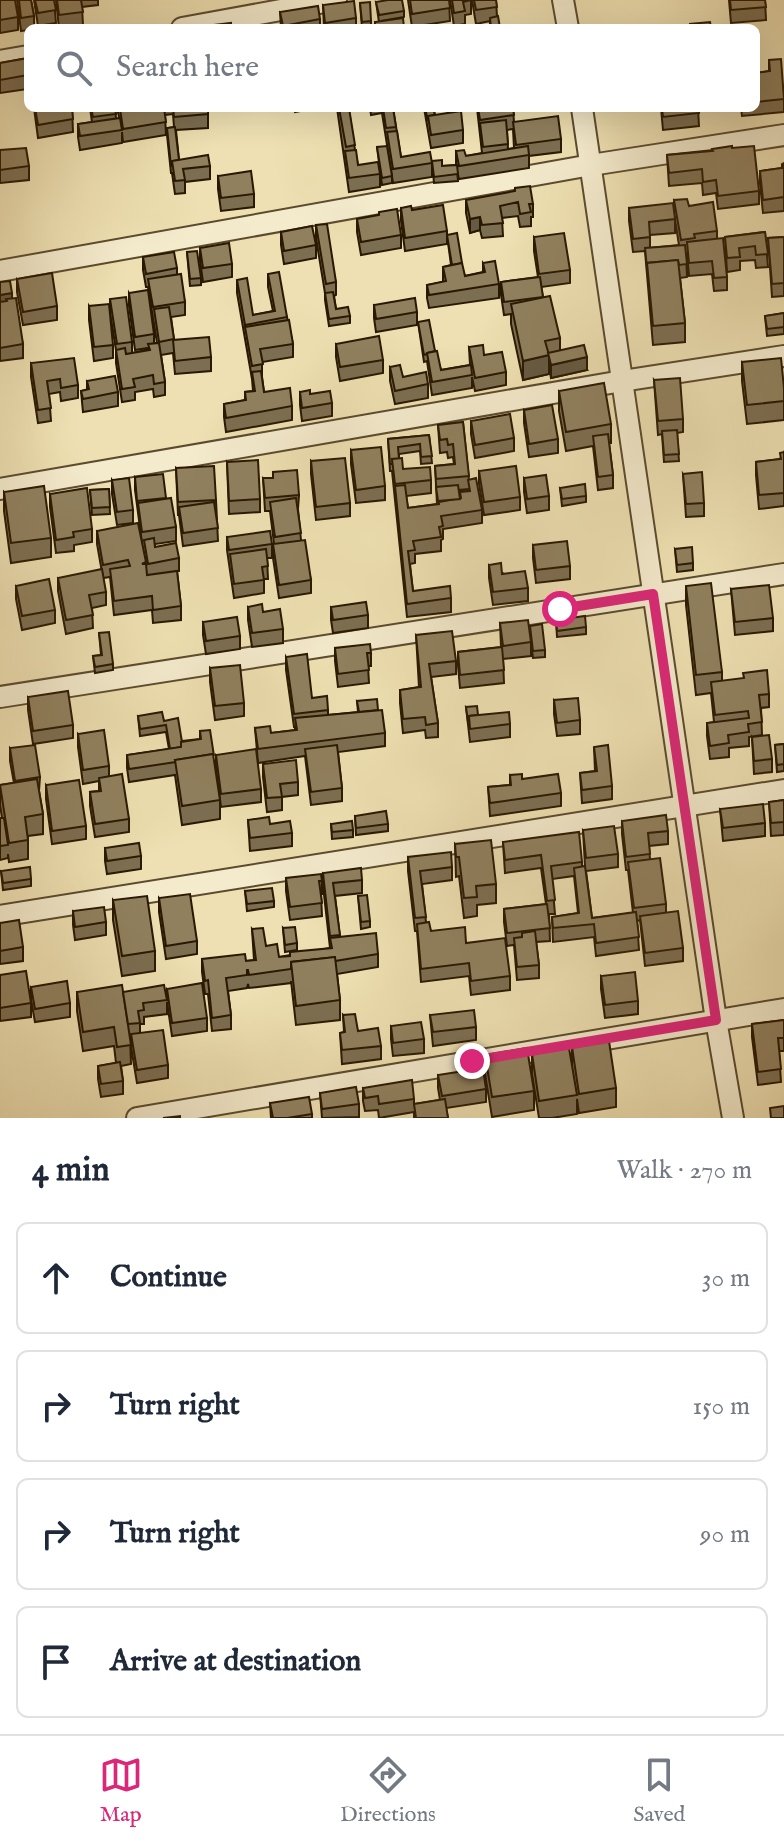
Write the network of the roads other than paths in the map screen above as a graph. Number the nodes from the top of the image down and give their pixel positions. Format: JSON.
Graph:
{"nodes":[{"id":1,"x":336,"y":0,"type":"edge"},
{"id":2,"x":563,"y":0,"type":"edge"},
{"id":3,"x":204,"y":24,"type":"edge"},
{"id":4,"x":567,"y":24,"type":"edge"},
{"id":5,"x":24,"y":57,"type":"edge"},
{"id":6,"x":0,"y":61,"type":"edge"},
{"id":7,"x":583,"y":112,"type":"edge"},
{"id":8,"x":784,"y":135,"type":"edge"},
{"id":9,"x":591,"y":165,"type":"junction"},
{"id":10,"x":0,"y":271,"type":"edge"},
{"id":11,"x":784,"y":356,"type":"edge"},
{"id":12,"x":622,"y":381,"type":"junction"},
{"id":13,"x":0,"y":489,"type":"edge"},
{"id":14,"x":784,"y":574,"type":"edge"},
{"id":15,"x":653,"y":594,"type":"junction"},
{"id":16,"x":0,"y":697,"type":"edge"},
{"id":17,"x":784,"y":790,"type":"edge"},
{"id":18,"x":684,"y":806,"type":"junction"},
{"id":19,"x":0,"y":916,"type":"edge"},
{"id":20,"x":784,"y":1009,"type":"edge"},
{"id":21,"x":716,"y":1020,"type":"junction"},
{"id":22,"x":137,"y":1118,"type":"edge"},
{"id":23,"x":733,"y":1118,"type":"edge"}],
"edges":[{"from":1,"to":3,"type":"street"},
{"from":2,"to":4,"type":"street"},
{"from":5,"to":6,"type":"street"},
{"from":7,"to":9,"type":"street"},
{"from":8,"to":9,"type":"street"},
{"from":9,"to":10,"type":"street"},
{"from":9,"to":12,"type":"street"},
{"from":11,"to":12,"type":"street"},
{"from":12,"to":13,"type":"street"},
{"from":12,"to":15,"type":"street"},
{"from":14,"to":15,"type":"street"},
{"from":15,"to":16,"type":"street"},
{"from":15,"to":18,"type":"street"},
{"from":17,"to":18,"type":"street"},
{"from":18,"to":19,"type":"street"},
{"from":18,"to":21,"type":"street"},
{"from":20,"to":21,"type":"street"},
{"from":21,"to":22,"type":"street"},
{"from":21,"to":23,"type":"street"}]}
